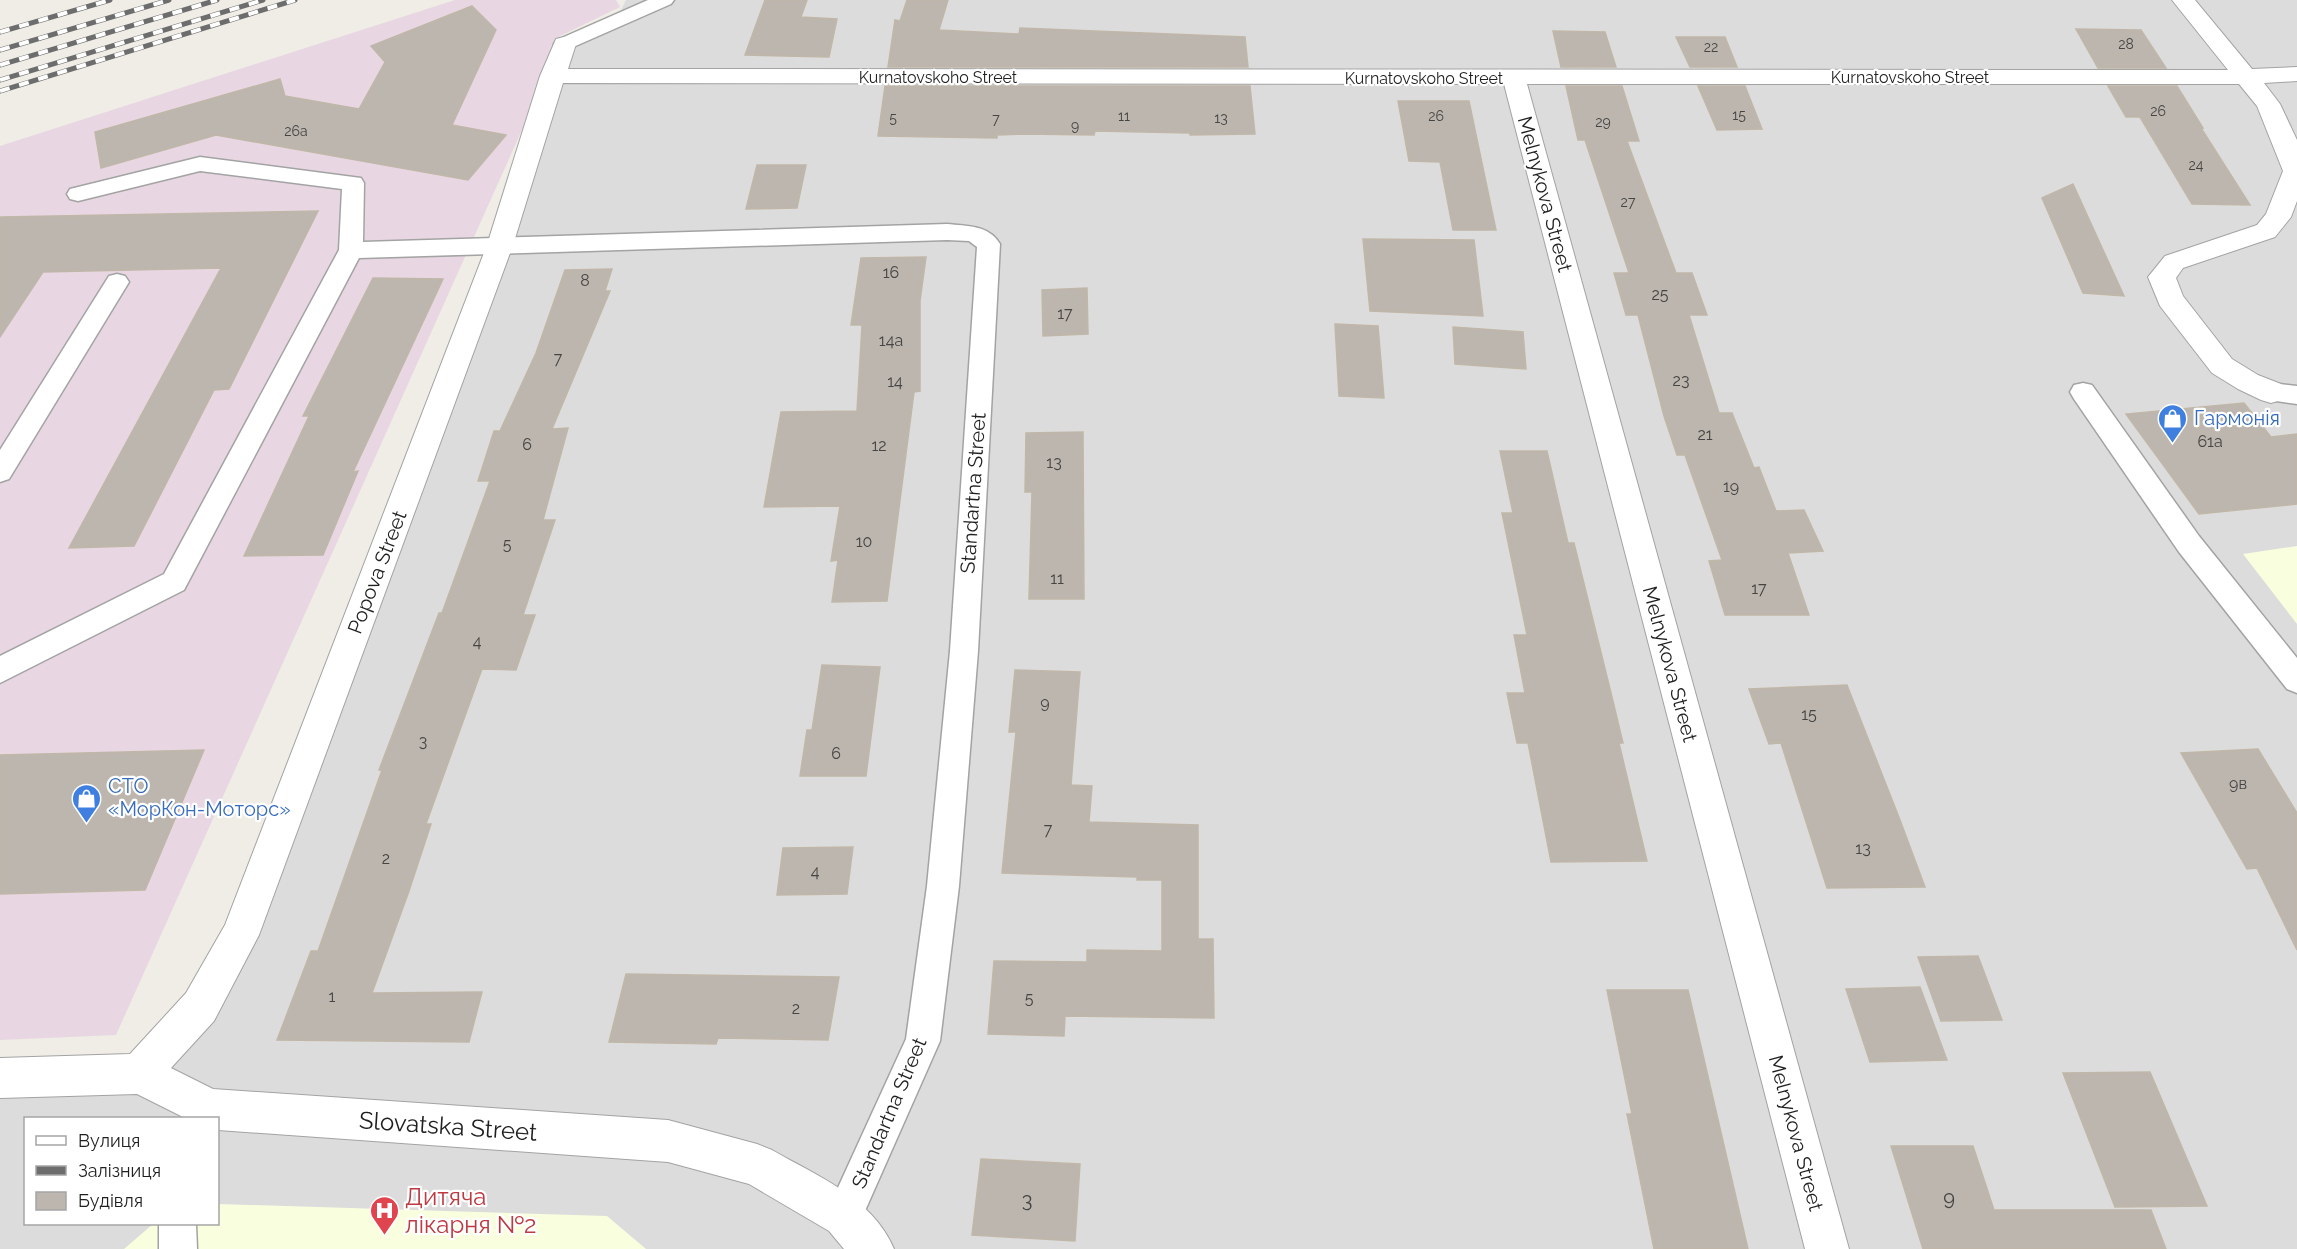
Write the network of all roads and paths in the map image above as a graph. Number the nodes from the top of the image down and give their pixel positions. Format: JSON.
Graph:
{"nodes":[{"id":1,"x":664,"y":0,"type":"edge"},
{"id":2,"x":2183,"y":0,"type":"edge"},
{"id":3,"x":564,"y":44,"type":"joint"},
{"id":4,"x":2297,"y":74,"type":"edge"},
{"id":5,"x":552,"y":76,"type":"junction"},
{"id":6,"x":2246,"y":77,"type":"junction"},
{"id":7,"x":1514,"y":78,"type":"junction"},
{"id":8,"x":78,"y":194,"type":"dead end"},
{"id":9,"x":500,"y":245,"type":"junction"},
{"id":10,"x":351,"y":250,"type":"junction"},
{"id":11,"x":117,"y":282,"type":"dead end"},
{"id":12,"x":2083,"y":392,"type":"dead end"},
{"id":13,"x":2271,"y":392,"type":"joint"},
{"id":14,"x":2297,"y":395,"type":"edge"},
{"id":15,"x":0,"y":472,"type":"edge"},
{"id":16,"x":0,"y":670,"type":"edge"},
{"id":17,"x":2297,"y":680,"type":"edge"},
{"id":18,"x":139,"y":1074,"type":"junction"},
{"id":19,"x":0,"y":1078,"type":"edge"},
{"id":20,"x":208,"y":1114,"type":"edge"},
{"id":21,"x":844,"y":1216,"type":"junction"},
{"id":22,"x":178,"y":1225,"type":"edge"},
{"id":23,"x":178,"y":1249,"type":"edge"},
{"id":24,"x":872,"y":1249,"type":"edge"},
{"id":25,"x":1827,"y":1249,"type":"edge"}],
"edges":[{"from":1,"to":3,"type":"lane"},
{"from":2,"to":6,"type":"street"},
{"from":3,"to":5,"type":"street","name":"Popova Street"},
{"from":4,"to":6,"type":"street","name":"Kurnatovskoho Street"},
{"from":5,"to":7,"type":"street","name":"Kurnatovskoho Street"},
{"from":5,"to":9,"type":"street","name":"Popova Street"},
{"from":6,"to":7,"type":"street","name":"Kurnatovskoho Street"},
{"from":6,"to":13,"type":"street"},
{"from":7,"to":25,"type":"street","name":"Melnykova Street"},
{"from":8,"to":10,"type":"lane"},
{"from":9,"to":10,"type":"lane"},
{"from":9,"to":18,"type":"street","name":"Popova Street"},
{"from":9,"to":21,"type":"lane","name":"Standartna Street"},
{"from":10,"to":16,"type":"lane"},
{"from":11,"to":15,"type":"lane"},
{"from":12,"to":17,"type":"lane"},
{"from":13,"to":14,"type":"lane"},
{"from":18,"to":19,"type":"street","name":"Slovatska Street"},
{"from":18,"to":20,"type":"street","name":"Slovatska Street"},
{"from":20,"to":21,"type":"street","name":"Slovatska Street"},
{"from":21,"to":24,"type":"street","name":"Slovatska Street"},
{"from":22,"to":23,"type":"lane"}]}
